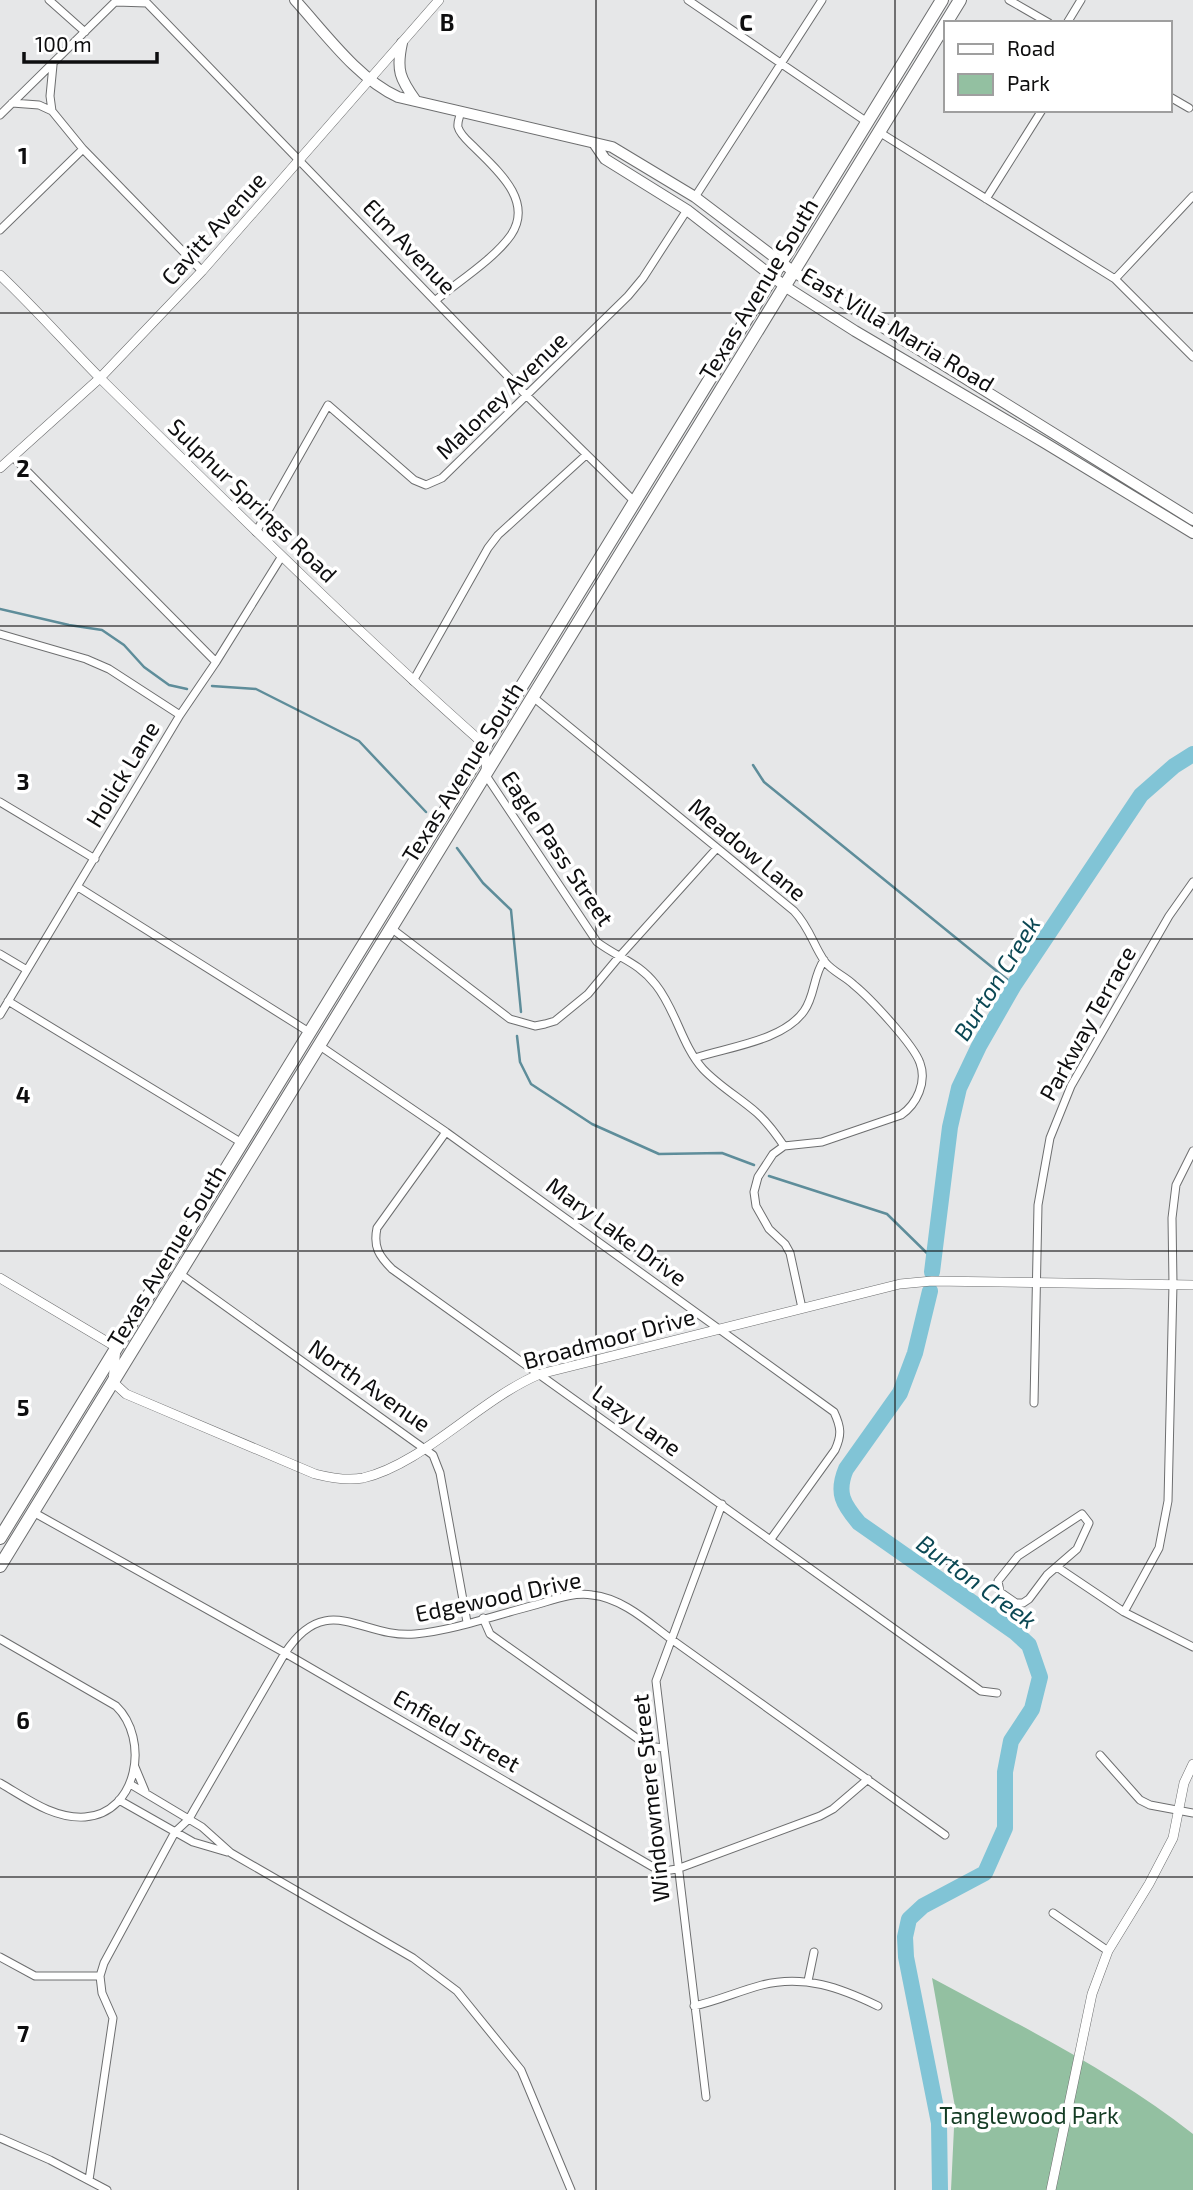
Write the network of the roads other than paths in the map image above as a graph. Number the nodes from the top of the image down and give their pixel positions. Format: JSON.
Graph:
{"nodes":[{"id":1,"x":49,"y":0,"type":"edge"},
{"id":2,"x":295,"y":0,"type":"edge"},
{"id":3,"x":439,"y":0,"type":"edge"},
{"id":4,"x":688,"y":0,"type":"edge"},
{"id":5,"x":822,"y":0,"type":"edge"},
{"id":6,"x":942,"y":0,"type":"edge"},
{"id":7,"x":960,"y":0,"type":"edge"},
{"id":8,"x":1009,"y":0,"type":"edge"},
{"id":9,"x":1081,"y":0,"type":"edge"},
{"id":10,"x":117,"y":1,"type":"edge"},
{"id":11,"x":147,"y":2,"type":"edge"},
{"id":12,"x":947,"y":21,"type":"edge"},
{"id":13,"x":1046,"y":21,"type":"edge"},
{"id":14,"x":1068,"y":21,"type":"edge"},
{"id":15,"x":944,"y":26,"type":"edge"},
{"id":16,"x":85,"y":32,"type":"junction"},
{"id":17,"x":402,"y":43,"type":"junction"},
{"id":18,"x":53,"y":64,"type":"junction"},
{"id":19,"x":782,"y":65,"type":"junction"},
{"id":20,"x":369,"y":80,"type":"junction"},
{"id":21,"x":1172,"y":98,"type":"edge"},
{"id":22,"x":416,"y":101,"type":"junction"},
{"id":23,"x":12,"y":103,"type":"junction"},
{"id":24,"x":1189,"y":108,"type":"dead end"},
{"id":25,"x":52,"y":111,"type":"junction"},
{"id":26,"x":461,"y":111,"type":"junction"},
{"id":27,"x":1041,"y":112,"type":"edge"},
{"id":28,"x":0,"y":114,"type":"edge"},
{"id":29,"x":867,"y":122,"type":"junction"},
{"id":30,"x":878,"y":132,"type":"junction"},
{"id":31,"x":594,"y":144,"type":"junction"},
{"id":32,"x":83,"y":149,"type":"junction"},
{"id":33,"x":299,"y":160,"type":"junction"},
{"id":34,"x":1193,"y":196,"type":"edge"},
{"id":35,"x":695,"y":197,"type":"junction"},
{"id":36,"x":986,"y":200,"type":"junction"},
{"id":37,"x":687,"y":210,"type":"junction"},
{"id":38,"x":0,"y":230,"type":"edge"},
{"id":39,"x":780,"y":263,"type":"junction"},
{"id":40,"x":202,"y":271,"type":"junction"},
{"id":41,"x":794,"y":272,"type":"junction"},
{"id":42,"x":0,"y":275,"type":"edge"},
{"id":43,"x":771,"y":276,"type":"junction"},
{"id":44,"x":1115,"y":279,"type":"junction"},
{"id":45,"x":786,"y":287,"type":"junction"},
{"id":46,"x":436,"y":300,"type":"junction"},
{"id":47,"x":1193,"y":357,"type":"edge"},
{"id":48,"x":100,"y":378,"type":"junction"},
{"id":49,"x":527,"y":396,"type":"junction"},
{"id":50,"x":586,"y":455,"type":"junction"},
{"id":51,"x":13,"y":457,"type":"junction"},
{"id":52,"x":0,"y":468,"type":"edge"},
{"id":53,"x":635,"y":502,"type":"junction"},
{"id":54,"x":647,"y":513,"type":"junction"},
{"id":55,"x":1191,"y":523,"type":"edge"},
{"id":56,"x":256,"y":532,"type":"junction"},
{"id":57,"x":282,"y":556,"type":"junction"},
{"id":58,"x":0,"y":634,"type":"edge"},
{"id":59,"x":216,"y":662,"type":"junction"},
{"id":60,"x":412,"y":681,"type":"junction"},
{"id":61,"x":533,"y":697,"type":"junction"},
{"id":62,"x":180,"y":715,"type":"junction"},
{"id":63,"x":486,"y":746,"type":"junction"},
{"id":64,"x":485,"y":774,"type":"junction"},
{"id":65,"x":0,"y":803,"type":"edge"},
{"id":66,"x":718,"y":848,"type":"junction"},
{"id":67,"x":94,"y":859,"type":"junction"},
{"id":68,"x":1193,"y":882,"type":"edge"},
{"id":69,"x":78,"y":887,"type":"junction"},
{"id":70,"x":391,"y":928,"type":"junction"},
{"id":71,"x":0,"y":954,"type":"edge"},
{"id":72,"x":618,"y":957,"type":"junction"},
{"id":73,"x":824,"y":960,"type":"junction"},
{"id":74,"x":27,"y":970,"type":"junction"},
{"id":75,"x":8,"y":1001,"type":"junction"},
{"id":76,"x":0,"y":1015,"type":"edge"},
{"id":77,"x":309,"y":1032,"type":"junction"},
{"id":78,"x":320,"y":1046,"type":"junction"},
{"id":79,"x":695,"y":1058,"type":"junction"},
{"id":80,"x":446,"y":1132,"type":"junction"},
{"id":81,"x":265,"y":1133,"type":"junction"},
{"id":82,"x":242,"y":1143,"type":"junction"},
{"id":83,"x":784,"y":1146,"type":"junction"},
{"id":84,"x":1193,"y":1151,"type":"edge"},
{"id":85,"x":179,"y":1273,"type":"junction"},
{"id":86,"x":0,"y":1278,"type":"edge"},
{"id":87,"x":1035,"y":1283,"type":"junction"},
{"id":88,"x":1173,"y":1284,"type":"junction"},
{"id":89,"x":1193,"y":1284,"type":"edge"},
{"id":90,"x":802,"y":1308,"type":"junction"},
{"id":91,"x":720,"y":1328,"type":"junction"},
{"id":92,"x":116,"y":1347,"type":"junction"},
{"id":93,"x":540,"y":1374,"type":"junction"},
{"id":94,"x":114,"y":1382,"type":"junction"},
{"id":95,"x":1034,"y":1403,"type":"dead end"},
{"id":96,"x":425,"y":1447,"type":"junction"},
{"id":97,"x":722,"y":1504,"type":"junction"},
{"id":98,"x":33,"y":1512,"type":"junction"},
{"id":99,"x":0,"y":1538,"type":"edge"},
{"id":100,"x":771,"y":1539,"type":"junction"},
{"id":101,"x":0,"y":1566,"type":"edge"},
{"id":102,"x":1057,"y":1567,"type":"junction"},
{"id":103,"x":1124,"y":1612,"type":"junction"},
{"id":104,"x":483,"y":1618,"type":"junction"},
{"id":105,"x":467,"y":1622,"type":"junction"},
{"id":106,"x":0,"y":1639,"type":"edge"},
{"id":107,"x":671,"y":1639,"type":"junction"},
{"id":108,"x":1193,"y":1647,"type":"edge"},
{"id":109,"x":285,"y":1653,"type":"junction"},
{"id":110,"x":997,"y":1693,"type":"dead end"},
{"id":111,"x":663,"y":1748,"type":"junction"},
{"id":112,"x":1100,"y":1755,"type":"dead end"},
{"id":113,"x":1193,"y":1764,"type":"edge"},
{"id":114,"x":134,"y":1766,"type":"junction"},
{"id":115,"x":868,"y":1779,"type":"junction"},
{"id":116,"x":0,"y":1783,"type":"edge"},
{"id":117,"x":130,"y":1784,"type":"junction"},
{"id":118,"x":148,"y":1794,"type":"junction"},
{"id":119,"x":119,"y":1800,"type":"junction"},
{"id":120,"x":1179,"y":1809,"type":"junction"},
{"id":121,"x":1193,"y":1813,"type":"edge"},
{"id":122,"x":189,"y":1819,"type":"junction"},
{"id":123,"x":175,"y":1832,"type":"junction"},
{"id":124,"x":945,"y":1835,"type":"dead end"},
{"id":125,"x":231,"y":1853,"type":"junction"},
{"id":126,"x":677,"y":1869,"type":"junction"},
{"id":127,"x":1053,"y":1913,"type":"dead end"},
{"id":128,"x":1108,"y":1951,"type":"junction"},
{"id":129,"x":814,"y":1952,"type":"dead end"},
{"id":130,"x":0,"y":1957,"type":"edge"},
{"id":131,"x":100,"y":1976,"type":"junction"},
{"id":132,"x":808,"y":1981,"type":"junction"},
{"id":133,"x":694,"y":2006,"type":"junction"},
{"id":134,"x":878,"y":2006,"type":"dead end"},
{"id":135,"x":706,"y":2097,"type":"dead end"},
{"id":136,"x":0,"y":2138,"type":"edge"},
{"id":137,"x":89,"y":2179,"type":"junction"},
{"id":138,"x":107,"y":2190,"type":"edge"},
{"id":139,"x":571,"y":2190,"type":"edge"},
{"id":140,"x":1051,"y":2190,"type":"edge"}],
"edges":[{"from":1,"to":16,"type":"street"},
{"from":2,"to":20,"type":"main road","name":"East Villa Maria Road"},
{"from":3,"to":17,"type":"street","name":"Cavitt Avenue"},
{"from":4,"to":19,"type":"street"},
{"from":5,"to":19,"type":"street"},
{"from":6,"to":29,"type":"main road","name":"Texas Avenue South"},
{"from":7,"to":12,"type":"main road","name":"Texas Avenue South"},
{"from":8,"to":13,"type":"street"},
{"from":9,"to":14,"type":"street"},
{"from":10,"to":11,"type":"street","name":"Elm Avenue"},
{"from":10,"to":16,"type":"street"},
{"from":11,"to":33,"type":"street","name":"Elm Avenue"},
{"from":15,"to":30,"type":"main road","name":"Texas Avenue South"},
{"from":16,"to":18,"type":"street"},
{"from":17,"to":20,"type":"street","name":"Cavitt Avenue"},
{"from":17,"to":22,"type":"main road"},
{"from":18,"to":23,"type":"street"},
{"from":18,"to":25,"type":"street"},
{"from":19,"to":29,"type":"street"},
{"from":19,"to":35,"type":"street"},
{"from":20,"to":22,"type":"main road","name":"East Villa Maria Road"},
{"from":20,"to":33,"type":"street","name":"Cavitt Avenue"},
{"from":21,"to":24,"type":"street"},
{"from":22,"to":26,"type":"main road","name":"East Villa Maria Road"},
{"from":23,"to":25,"type":"street"},
{"from":23,"to":28,"type":"street"},
{"from":25,"to":32,"type":"street"},
{"from":26,"to":31,"type":"main road","name":"East Villa Maria Road"},
{"from":26,"to":46,"type":"street"},
{"from":27,"to":36,"type":"street"},
{"from":29,"to":39,"type":"main road","name":"Texas Avenue South"},
{"from":30,"to":36,"type":"street"},
{"from":30,"to":41,"type":"main road","name":"Texas Avenue South"},
{"from":31,"to":35,"type":"main road","name":"East Villa Maria Road"},
{"from":31,"to":37,"type":"main road","name":"East Villa Maria Road"},
{"from":32,"to":38,"type":"street"},
{"from":32,"to":40,"type":"street"},
{"from":33,"to":40,"type":"street","name":"Cavitt Avenue"},
{"from":33,"to":46,"type":"street","name":"Elm Avenue"},
{"from":34,"to":44,"type":"street"},
{"from":35,"to":39,"type":"main road","name":"East Villa Maria Road"},
{"from":36,"to":44,"type":"street"},
{"from":37,"to":43,"type":"main road","name":"East Villa Maria Road"},
{"from":37,"to":49,"type":"street","name":"Maloney Avenue"},
{"from":39,"to":41,"type":"main road","name":"East Villa Maria Road"},
{"from":39,"to":43,"type":"main road","name":"Texas Avenue South"},
{"from":40,"to":48,"type":"street","name":"Cavitt Avenue"},
{"from":41,"to":45,"type":"main road","name":"Texas Avenue South"},
{"from":41,"to":55,"type":"main road","name":"East Villa Maria Road"},
{"from":42,"to":48,"type":"street","name":"Sulphur Springs Road"},
{"from":43,"to":45,"type":"main road","name":"East Villa Maria Road"},
{"from":43,"to":53,"type":"main road","name":"Texas Avenue South"},
{"from":44,"to":47,"type":"street"},
{"from":45,"to":54,"type":"main road","name":"Texas Avenue South"},
{"from":45,"to":55,"type":"main road","name":"East Villa Maria Road"},
{"from":46,"to":49,"type":"street","name":"Elm Avenue"},
{"from":48,"to":51,"type":"street","name":"Cavitt Avenue"},
{"from":48,"to":56,"type":"street","name":"Sulphur Springs Road"},
{"from":49,"to":50,"type":"street","name":"Elm Avenue"},
{"from":49,"to":56,"type":"street","name":"Maloney Avenue"},
{"from":50,"to":53,"type":"street","name":"Elm Avenue"},
{"from":50,"to":60,"type":"street"},
{"from":51,"to":52,"type":"street","name":"Cavitt Avenue"},
{"from":51,"to":59,"type":"street"},
{"from":53,"to":54,"type":"street","name":"Elm Avenue"},
{"from":53,"to":63,"type":"main road","name":"Texas Avenue South"},
{"from":54,"to":61,"type":"main road","name":"Texas Avenue South"},
{"from":56,"to":57,"type":"street","name":"Sulphur Springs Road"},
{"from":57,"to":59,"type":"street","name":"Holick Lane"},
{"from":57,"to":60,"type":"street","name":"Sulphur Springs Road"},
{"from":58,"to":62,"type":"street"},
{"from":59,"to":62,"type":"street","name":"Holick Lane"},
{"from":60,"to":63,"type":"street","name":"Sulphur Springs Road"},
{"from":61,"to":64,"type":"main road","name":"Texas Avenue South"},
{"from":61,"to":66,"type":"street","name":"Meadow Lane"},
{"from":62,"to":67,"type":"street","name":"Holick Lane"},
{"from":63,"to":64,"type":"street","name":"Eagle Pass Street"},
{"from":63,"to":77,"type":"main road","name":"Texas Avenue South"},
{"from":64,"to":70,"type":"main road","name":"Texas Avenue South"},
{"from":64,"to":72,"type":"street","name":"Eagle Pass Street"},
{"from":65,"to":67,"type":"street"},
{"from":66,"to":72,"type":"street"},
{"from":66,"to":73,"type":"street","name":"Meadow Lane"},
{"from":67,"to":69,"type":"street","name":"Holick Lane"},
{"from":68,"to":87,"type":"street","name":"Parkway Terrace"},
{"from":69,"to":74,"type":"street","name":"Holick Lane"},
{"from":69,"to":77,"type":"street"},
{"from":70,"to":72,"type":"street"},
{"from":70,"to":78,"type":"main road","name":"Texas Avenue South"},
{"from":71,"to":74,"type":"street"},
{"from":72,"to":79,"type":"street","name":"Eagle Pass Street"},
{"from":73,"to":79,"type":"street"},
{"from":73,"to":83,"type":"street","name":"Meadow Lane"},
{"from":74,"to":75,"type":"street","name":"Holick Lane"},
{"from":75,"to":76,"type":"street","name":"Holick Lane"},
{"from":75,"to":82,"type":"street"},
{"from":77,"to":81,"type":"main road"},
{"from":77,"to":82,"type":"main road","name":"Texas Avenue South"},
{"from":78,"to":80,"type":"street","name":"Mary Lake Drive"},
{"from":78,"to":81,"type":"main road","name":"Texas Avenue South"},
{"from":79,"to":83,"type":"street","name":"Eagle Pass Street"},
{"from":80,"to":91,"type":"street","name":"Mary Lake Drive"},
{"from":80,"to":93,"type":"street","name":"Lazy Lane"},
{"from":81,"to":85,"type":"main road","name":"Texas Avenue South"},
{"from":82,"to":92,"type":"main road","name":"Texas Avenue South"},
{"from":83,"to":90,"type":"street"},
{"from":84,"to":88,"type":"street"},
{"from":85,"to":94,"type":"main road","name":"Texas Avenue South"},
{"from":85,"to":96,"type":"street","name":"North Avenue"},
{"from":86,"to":92,"type":"street"},
{"from":87,"to":88,"type":"street","name":"Broadmoor Drive"},
{"from":87,"to":90,"type":"street","name":"Broadmoor Drive"},
{"from":87,"to":95,"type":"street","name":"Parkway Terrace"},
{"from":88,"to":89,"type":"street","name":"Broadmoor Drive"},
{"from":88,"to":103,"type":"street"},
{"from":90,"to":91,"type":"street","name":"Broadmoor Drive"},
{"from":91,"to":93,"type":"street","name":"Broadmoor Drive"},
{"from":91,"to":100,"type":"street","name":"Mary Lake Drive"},
{"from":92,"to":94,"type":"street"},
{"from":92,"to":99,"type":"main road","name":"Texas Avenue South"},
{"from":93,"to":96,"type":"street","name":"Broadmoor Drive"},
{"from":93,"to":97,"type":"street","name":"Lazy Lane"},
{"from":94,"to":96,"type":"street","name":"Broadmoor Drive"},
{"from":94,"to":98,"type":"main road","name":"Texas Avenue South"},
{"from":96,"to":105,"type":"street","name":"North Avenue"},
{"from":97,"to":100,"type":"street","name":"Lazy Lane"},
{"from":97,"to":107,"type":"street","name":"Windowmere Street"},
{"from":98,"to":101,"type":"main road","name":"Texas Avenue South"},
{"from":98,"to":109,"type":"street","name":"Enfield Street"},
{"from":100,"to":110,"type":"street","name":"Lazy Lane"},
{"from":102,"to":102,"type":"street"},
{"from":102,"to":103,"type":"street"},
{"from":103,"to":108,"type":"street"},
{"from":104,"to":105,"type":"street","name":"Edgewood Drive"},
{"from":104,"to":107,"type":"street","name":"Edgewood Drive"},
{"from":104,"to":111,"type":"street"},
{"from":105,"to":109,"type":"street","name":"Edgewood Drive"},
{"from":106,"to":114,"type":"street"},
{"from":107,"to":111,"type":"street","name":"Windowmere Street"},
{"from":107,"to":115,"type":"street","name":"Edgewood Drive"},
{"from":109,"to":122,"type":"street","name":"Edgewood Drive"},
{"from":109,"to":126,"type":"street","name":"Enfield Street"},
{"from":111,"to":126,"type":"street","name":"Windowmere Street"},
{"from":112,"to":120,"type":"street"},
{"from":113,"to":120,"type":"street"},
{"from":114,"to":117,"type":"street"},
{"from":114,"to":118,"type":"street"},
{"from":115,"to":124,"type":"street","name":"Edgewood Drive"},
{"from":115,"to":126,"type":"street"},
{"from":116,"to":119,"type":"street"},
{"from":117,"to":118,"type":"street"},
{"from":117,"to":119,"type":"street"},
{"from":118,"to":122,"type":"street"},
{"from":119,"to":123,"type":"street"},
{"from":120,"to":121,"type":"street"},
{"from":120,"to":128,"type":"street"},
{"from":122,"to":123,"type":"street","name":"Edgewood Drive"},
{"from":122,"to":125,"type":"street"},
{"from":123,"to":125,"type":"street"},
{"from":123,"to":131,"type":"street","name":"Edgewood Drive"},
{"from":125,"to":139,"type":"street"},
{"from":126,"to":133,"type":"street","name":"Windowmere Street"},
{"from":127,"to":128,"type":"street"},
{"from":128,"to":140,"type":"street"},
{"from":129,"to":132,"type":"street"},
{"from":130,"to":131,"type":"street"},
{"from":131,"to":137,"type":"street"},
{"from":132,"to":133,"type":"street"},
{"from":132,"to":134,"type":"street"},
{"from":133,"to":135,"type":"street","name":"Windowmere Street"},
{"from":136,"to":137,"type":"street"},
{"from":137,"to":138,"type":"street"}]}
